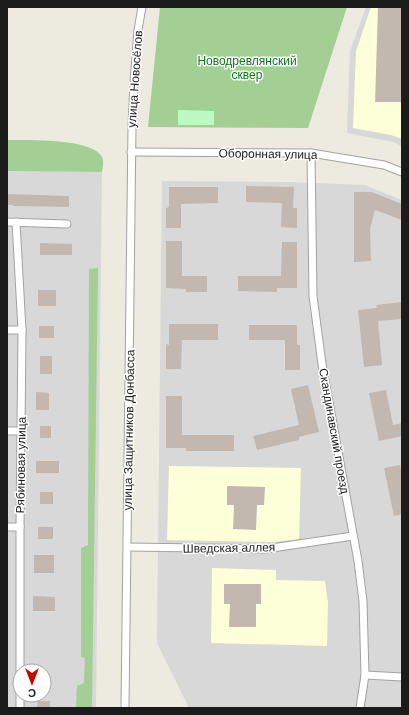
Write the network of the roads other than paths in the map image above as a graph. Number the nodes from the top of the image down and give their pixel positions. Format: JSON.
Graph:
{"nodes":[{"id":1,"x":142,"y":7,"type":"edge"},
{"id":2,"x":132,"y":152,"type":"junction"},
{"id":3,"x":311,"y":153,"type":"junction"},
{"id":4,"x":402,"y":172,"type":"edge"},
{"id":5,"x":7,"y":222,"type":"edge"},
{"id":6,"x":16,"y":222,"type":"junction"},
{"id":7,"x":67,"y":224,"type":"dead end"},
{"id":8,"x":7,"y":330,"type":"edge"},
{"id":9,"x":22,"y":330,"type":"junction"},
{"id":10,"x":7,"y":430,"type":"edge"},
{"id":11,"x":21,"y":431,"type":"junction"},
{"id":12,"x":7,"y":527,"type":"edge"},
{"id":13,"x":20,"y":527,"type":"junction"},
{"id":14,"x":353,"y":536,"type":"junction"},
{"id":15,"x":128,"y":547,"type":"junction"},
{"id":16,"x":365,"y":675,"type":"junction"},
{"id":17,"x":402,"y":677,"type":"edge"},
{"id":18,"x":20,"y":708,"type":"edge"},
{"id":19,"x":125,"y":708,"type":"edge"},
{"id":20,"x":360,"y":708,"type":"edge"}],
"edges":[{"from":1,"to":2,"type":"street","name":"улица Новосёлов"},
{"from":2,"to":3,"type":"street","name":"Оборонная улица"},
{"from":2,"to":15,"type":"street","name":"улица Защитников Донбасса"},
{"from":3,"to":4,"type":"street","name":"Оборонная улица"},
{"from":3,"to":14,"type":"street","name":"Скандинавский проезд"},
{"from":5,"to":6,"type":"street"},
{"from":6,"to":7,"type":"street"},
{"from":6,"to":9,"type":"street","name":"Рябиновая улица"},
{"from":8,"to":9,"type":"street"},
{"from":9,"to":11,"type":"street","name":"Рябиновая улица"},
{"from":10,"to":11,"type":"street"},
{"from":11,"to":13,"type":"street","name":"Рябиновая улица"},
{"from":12,"to":13,"type":"street"},
{"from":13,"to":18,"type":"street","name":"Рябиновая улица"},
{"from":14,"to":15,"type":"street","name":"Шведская аллея"},
{"from":14,"to":16,"type":"street","name":"Скандинавский проезд"},
{"from":15,"to":19,"type":"street","name":"улица Защитников Донбасса"},
{"from":16,"to":17,"type":"street"},
{"from":16,"to":20,"type":"street","name":"Скандинавский проезд"}]}
